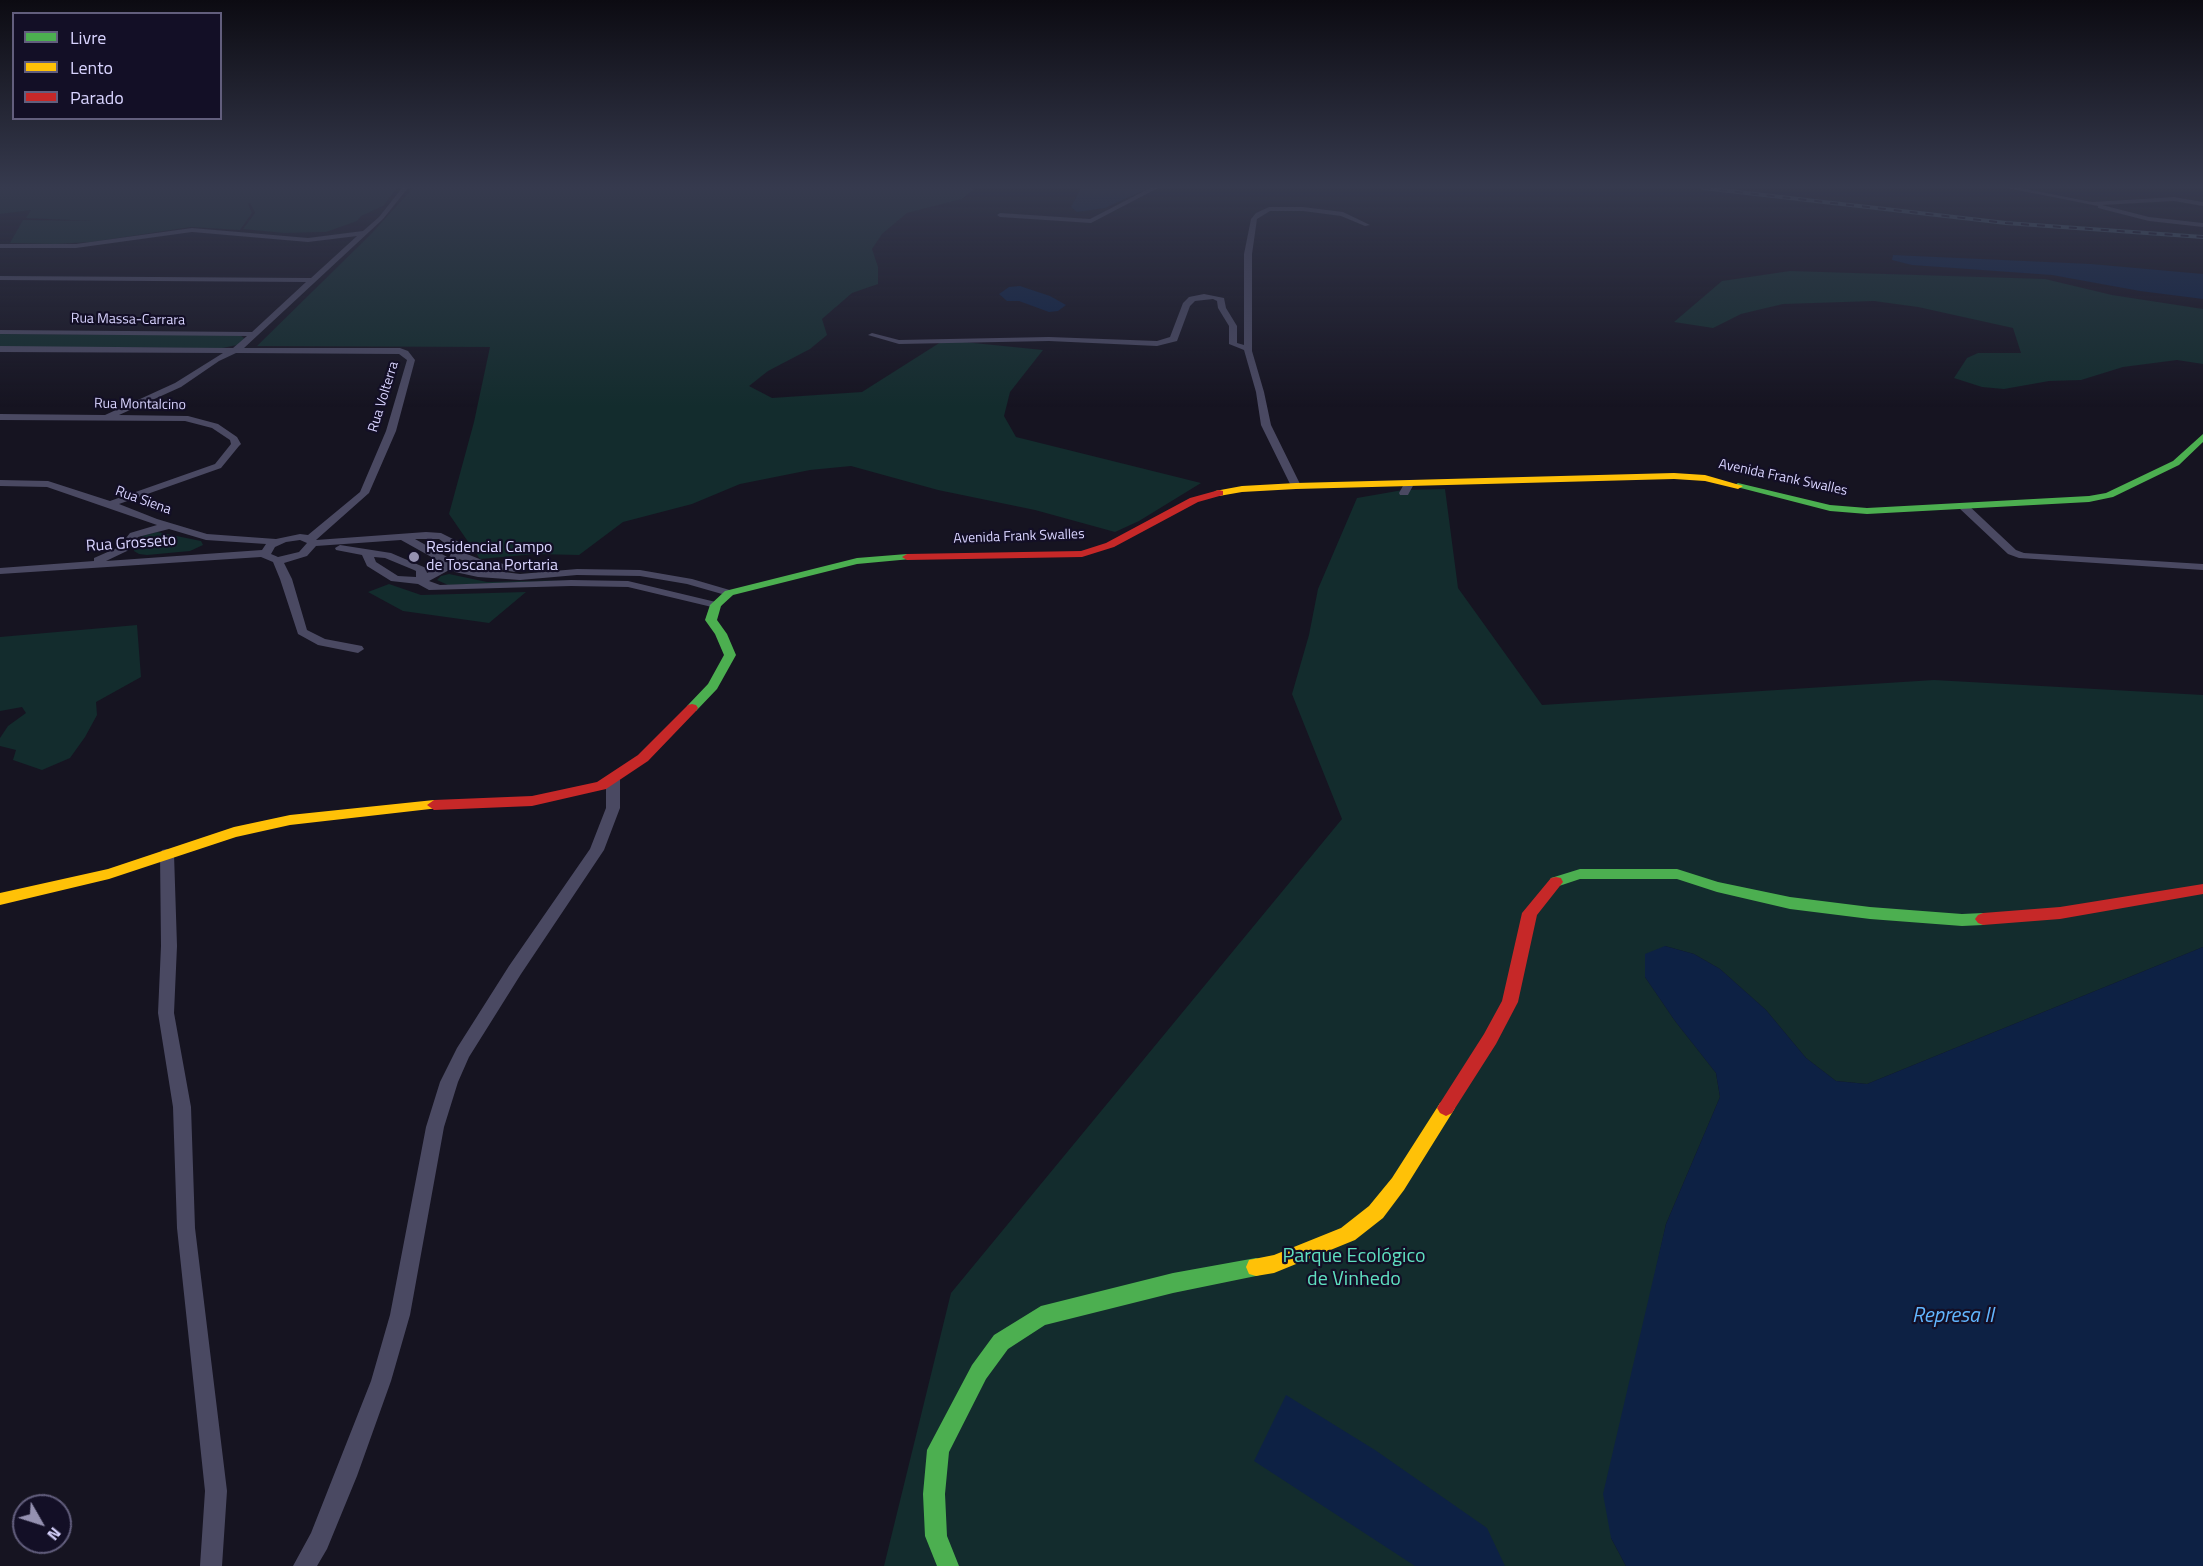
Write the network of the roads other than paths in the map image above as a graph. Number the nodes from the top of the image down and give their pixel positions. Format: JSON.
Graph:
{"nodes":[{"id":1,"x":332,"y":261,"type":"edge"},
{"id":2,"x":1248,"y":261,"type":"edge"},
{"id":3,"x":0,"y":278,"type":"edge"},
{"id":4,"x":311,"y":280,"type":"junction"},
{"id":5,"x":0,"y":332,"type":"edge"},
{"id":6,"x":255,"y":334,"type":"junction"},
{"id":7,"x":872,"y":335,"type":"dead end"},
{"id":8,"x":0,"y":349,"type":"edge"},
{"id":9,"x":1248,"y":349,"type":"junction"},
{"id":10,"x":232,"y":351,"type":"junction"},
{"id":11,"x":0,"y":417,"type":"edge"},
{"id":12,"x":106,"y":417,"type":"junction"},
{"id":13,"x":2203,"y":437,"type":"edge"},
{"id":14,"x":0,"y":483,"type":"edge"},
{"id":15,"x":1296,"y":486,"type":"junction"},
{"id":16,"x":110,"y":504,"type":"junction"},
{"id":17,"x":1963,"y":506,"type":"junction"},
{"id":18,"x":349,"y":508,"type":"junction"},
{"id":19,"x":133,"y":514,"type":"junction"},
{"id":20,"x":169,"y":527,"type":"junction"},
{"id":21,"x":134,"y":535,"type":"junction"},
{"id":22,"x":292,"y":537,"type":"junction"},
{"id":23,"x":403,"y":537,"type":"junction"},
{"id":24,"x":219,"y":538,"type":"junction"},
{"id":25,"x":277,"y":542,"type":"junction"},
{"id":26,"x":310,"y":544,"type":"junction"},
{"id":27,"x":123,"y":549,"type":"junction"},
{"id":28,"x":265,"y":553,"type":"junction"},
{"id":29,"x":368,"y":553,"type":"junction"},
{"id":30,"x":198,"y":556,"type":"junction"},
{"id":31,"x":296,"y":556,"type":"junction"},
{"id":32,"x":277,"y":560,"type":"junction"},
{"id":33,"x":453,"y":560,"type":"junction"},
{"id":34,"x":135,"y":561,"type":"junction"},
{"id":35,"x":82,"y":564,"type":"junction"},
{"id":36,"x":2203,"y":567,"type":"edge"},
{"id":37,"x":0,"y":571,"type":"edge"},
{"id":38,"x":577,"y":572,"type":"junction"},
{"id":39,"x":640,"y":573,"type":"junction"},
{"id":40,"x":286,"y":579,"type":"junction"},
{"id":41,"x":421,"y":580,"type":"junction"},
{"id":42,"x":571,"y":583,"type":"junction"},
{"id":43,"x":628,"y":584,"type":"junction"},
{"id":44,"x":729,"y":593,"type":"junction"},
{"id":45,"x":716,"y":605,"type":"junction"},
{"id":46,"x":358,"y":649,"type":"dead end"},
{"id":47,"x":613,"y":780,"type":"junction"},
{"id":48,"x":167,"y":854,"type":"junction"},
{"id":49,"x":2203,"y":889,"type":"edge"},
{"id":50,"x":0,"y":899,"type":"edge"},
{"id":51,"x":211,"y":1566,"type":"edge"},
{"id":52,"x":304,"y":1566,"type":"edge"},
{"id":53,"x":948,"y":1566,"type":"edge"}],
"edges":[{"from":1,"to":4,"type":"street"},
{"from":2,"to":9,"type":"street"},
{"from":3,"to":4,"type":"street"},
{"from":4,"to":6,"type":"street"},
{"from":5,"to":6,"type":"street","name":"Rua Massa-Carrara"},
{"from":6,"to":10,"type":"street"},
{"from":7,"to":9,"type":"street"},
{"from":8,"to":10,"type":"street"},
{"from":9,"to":15,"type":"street"},
{"from":10,"to":12,"type":"street"},
{"from":10,"to":18,"type":"street","name":"Rua Volterra"},
{"from":11,"to":12,"type":"street","name":"Rua Montalcino"},
{"from":12,"to":16,"type":"street","name":"Rua Montalcino"},
{"from":13,"to":17,"type":"street","name":"Avenida Frank Swalles"},
{"from":14,"to":16,"type":"street","name":"Rua Siena"},
{"from":15,"to":17,"type":"street","name":"Avenida Frank Swalles"},
{"from":15,"to":44,"type":"street","name":"Avenida Frank Swalles"},
{"from":16,"to":19,"type":"street","name":"Rua Siena"},
{"from":17,"to":36,"type":"street"},
{"from":18,"to":22,"type":"street","name":"Rua Volterra"},
{"from":18,"to":26,"type":"street","name":"Rua Volterra"},
{"from":19,"to":20,"type":"street","name":"Rua Siena"},
{"from":19,"to":21,"type":"street"},
{"from":20,"to":21,"type":"street"},
{"from":20,"to":24,"type":"street","name":"Rua Siena"},
{"from":21,"to":27,"type":"street"},
{"from":22,"to":25,"type":"street","name":"Rua Volterra"},
{"from":22,"to":26,"type":"street"},
{"from":23,"to":26,"type":"street"},
{"from":23,"to":33,"type":"street"},
{"from":23,"to":33,"type":"street"},
{"from":24,"to":25,"type":"street","name":"Rua Siena"},
{"from":24,"to":30,"type":"street"},
{"from":25,"to":28,"type":"street"},
{"from":26,"to":29,"type":"street"},
{"from":26,"to":31,"type":"street"},
{"from":27,"to":34,"type":"street"},
{"from":27,"to":35,"type":"street"},
{"from":28,"to":30,"type":"street","name":"Rua Grosseto"},
{"from":28,"to":32,"type":"street"},
{"from":29,"to":41,"type":"street"},
{"from":29,"to":41,"type":"street"},
{"from":30,"to":34,"type":"street","name":"Rua Grosseto"},
{"from":31,"to":32,"type":"street"},
{"from":31,"to":40,"type":"street"},
{"from":32,"to":40,"type":"street"},
{"from":33,"to":38,"type":"street"},
{"from":33,"to":41,"type":"street"},
{"from":34,"to":35,"type":"street","name":"Rua Grosseto"},
{"from":35,"to":37,"type":"street","name":"Rua Grosseto"},
{"from":38,"to":39,"type":"street"},
{"from":38,"to":42,"type":"street"},
{"from":39,"to":43,"type":"street"},
{"from":39,"to":44,"type":"street"},
{"from":40,"to":46,"type":"street"},
{"from":41,"to":42,"type":"street"},
{"from":42,"to":43,"type":"street"},
{"from":43,"to":45,"type":"street"},
{"from":44,"to":45,"type":"street"},
{"from":45,"to":47,"type":"street"},
{"from":47,"to":48,"type":"street"},
{"from":47,"to":52,"type":"street"},
{"from":48,"to":50,"type":"street"},
{"from":48,"to":51,"type":"street"},
{"from":49,"to":53,"type":"street"}]}
